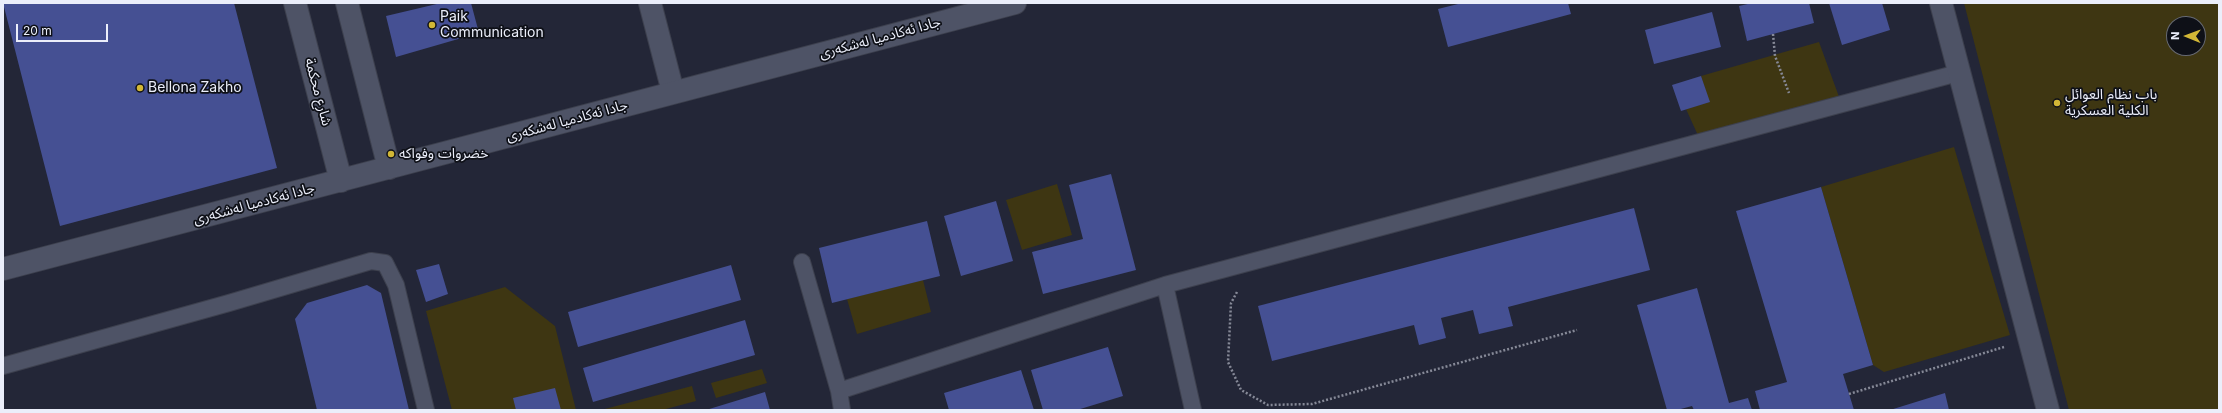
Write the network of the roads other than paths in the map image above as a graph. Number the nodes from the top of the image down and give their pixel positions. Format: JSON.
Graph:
{"nodes":[{"id":1,"x":295,"y":3,"type":"edge"},
{"id":2,"x":347,"y":3,"type":"edge"},
{"id":3,"x":650,"y":3,"type":"edge"},
{"id":4,"x":1015,"y":3,"type":"edge"},
{"id":5,"x":1942,"y":3,"type":"edge"},
{"id":6,"x":1958,"y":73,"type":"junction"},
{"id":7,"x":673,"y":92,"type":"junction"},
{"id":8,"x":388,"y":168,"type":"junction"},
{"id":9,"x":341,"y":181,"type":"junction"},
{"id":10,"x":802,"y":262,"type":"dead end"},
{"id":11,"x":3,"y":269,"type":"edge"},
{"id":12,"x":1165,"y":286,"type":"junction"},
{"id":13,"x":3,"y":366,"type":"edge"},
{"id":14,"x":839,"y":391,"type":"junction"},
{"id":15,"x":426,"y":410,"type":"edge"},
{"id":16,"x":842,"y":410,"type":"edge"},
{"id":17,"x":1193,"y":410,"type":"edge"},
{"id":18,"x":2048,"y":410,"type":"edge"}],
"edges":[{"from":1,"to":9,"type":"main road","name":"شارع محكمة"},
{"from":2,"to":8,"type":"main road"},
{"from":3,"to":7,"type":"main road"},
{"from":4,"to":7,"type":"main road","name":"جادا ئه‌كادميا له‌شكه‌رى"},
{"from":5,"to":6,"type":"main road"},
{"from":6,"to":12,"type":"lane"},
{"from":6,"to":18,"type":"main road"},
{"from":7,"to":8,"type":"main road","name":"جادا ئه‌كادميا له‌شكه‌رى"},
{"from":8,"to":9,"type":"main road","name":"جادا ئه‌كادميا له‌شكه‌رى"},
{"from":9,"to":11,"type":"main road","name":"جادا ئه‌كادميا له‌شكه‌رى"},
{"from":10,"to":14,"type":"lane"},
{"from":12,"to":14,"type":"lane"},
{"from":12,"to":17,"type":"lane"},
{"from":13,"to":15,"type":"lane"},
{"from":14,"to":16,"type":"lane"}]}
